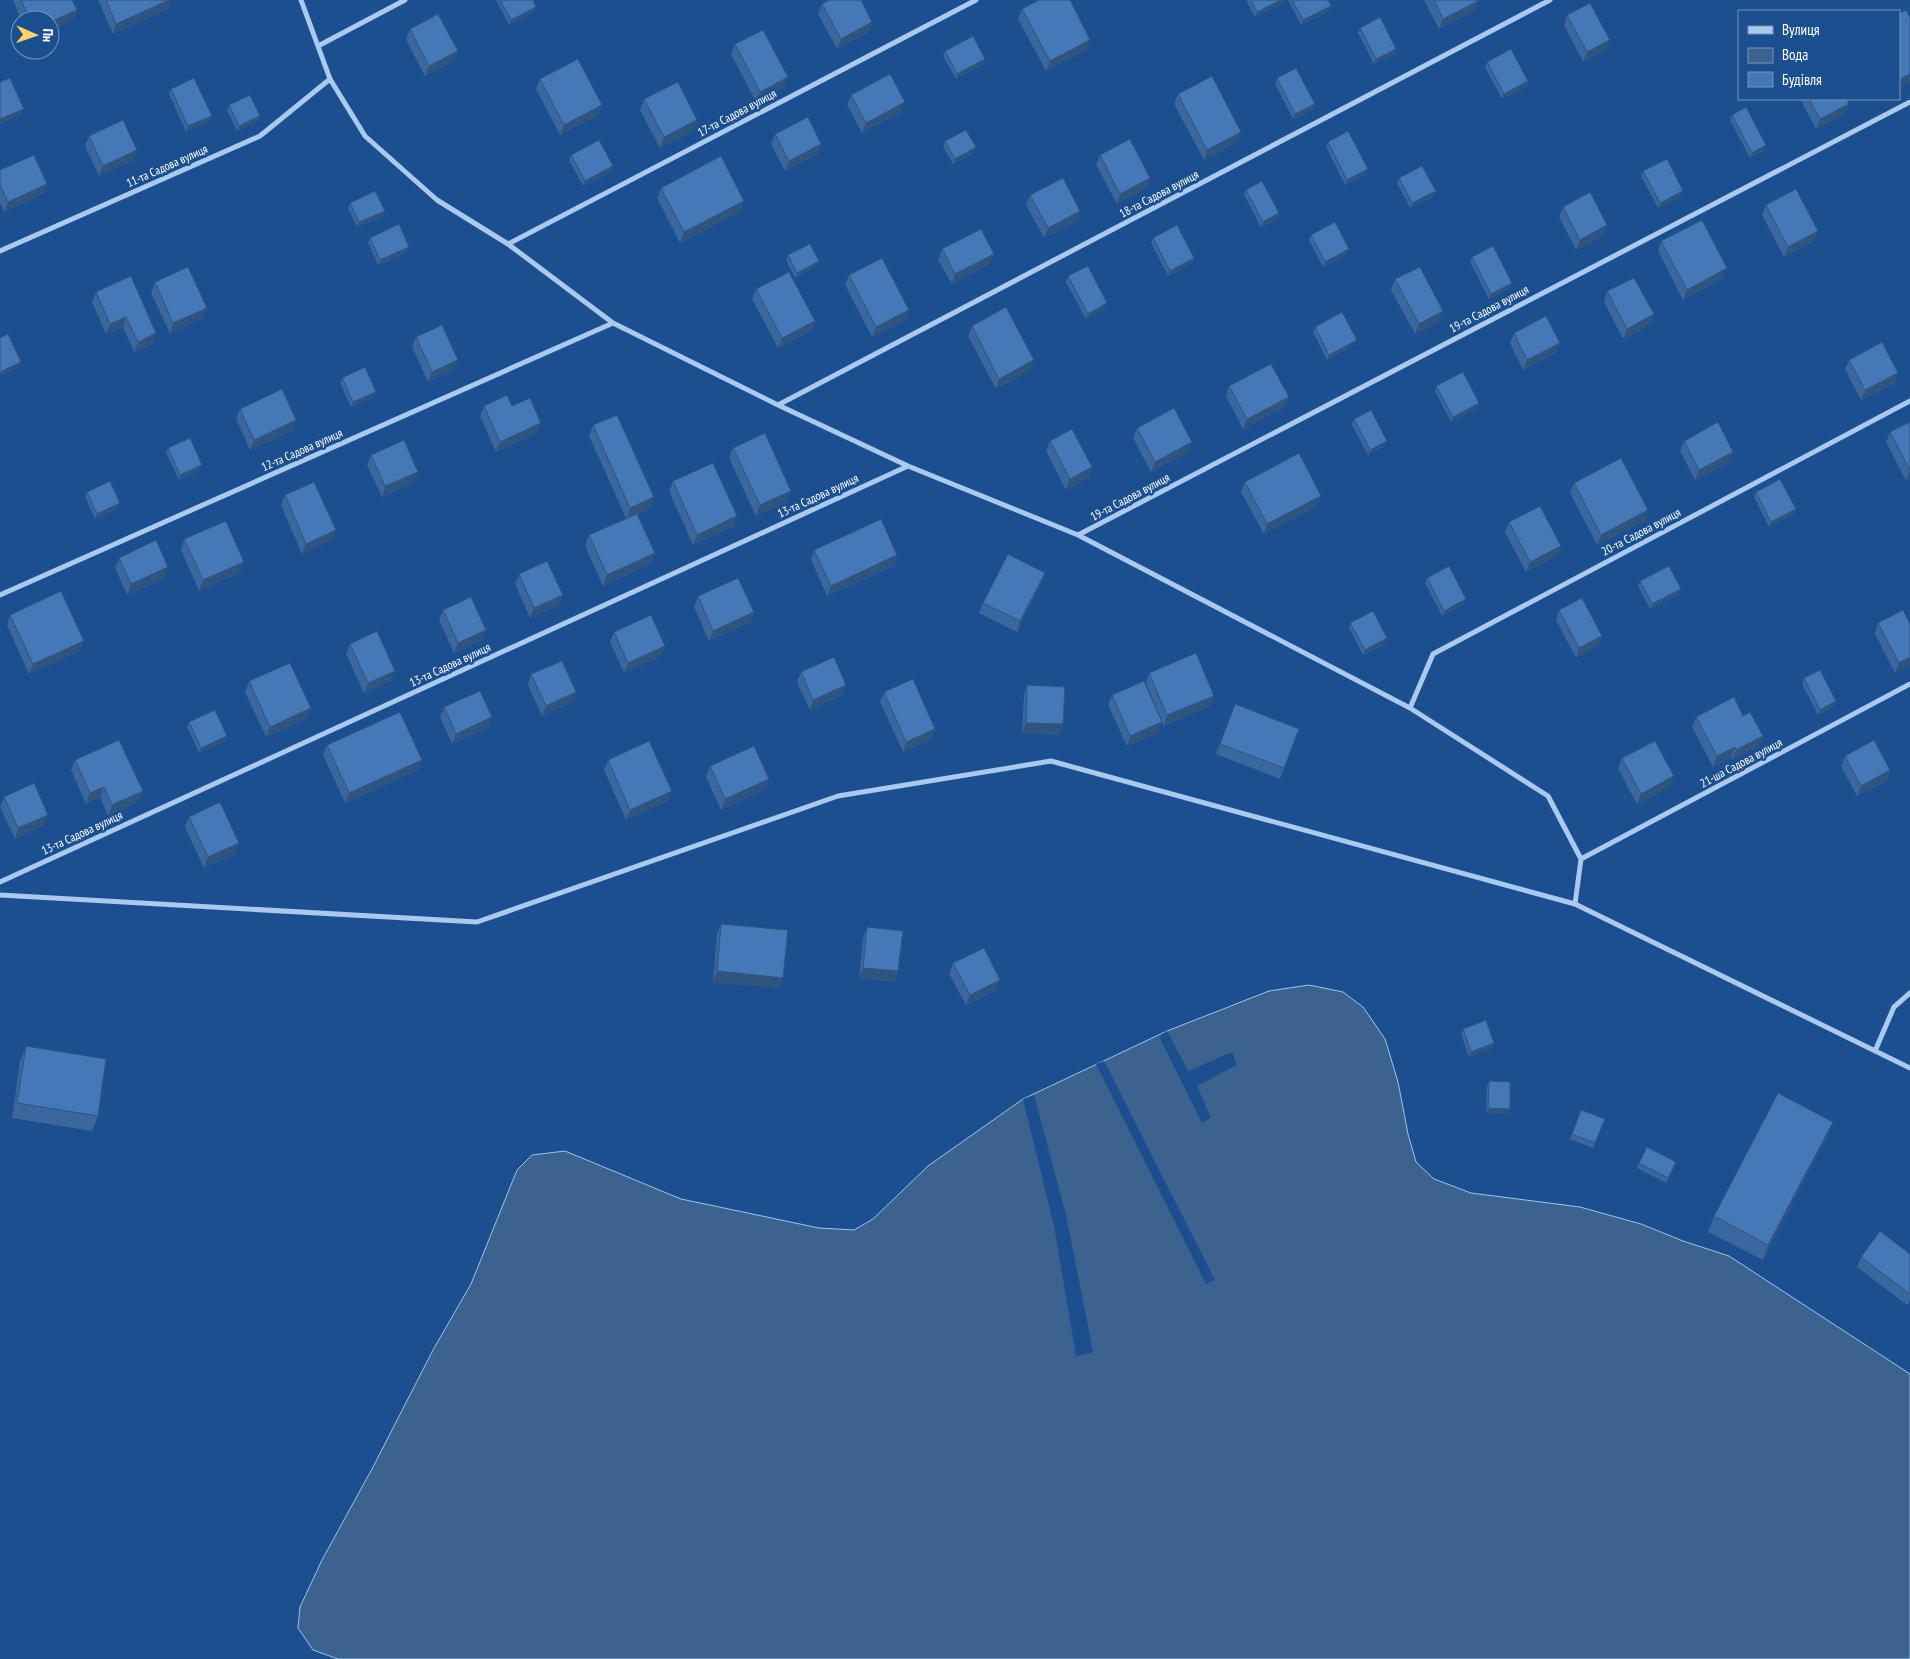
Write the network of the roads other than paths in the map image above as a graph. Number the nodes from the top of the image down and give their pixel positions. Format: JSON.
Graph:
{"nodes":[{"id":1,"x":301,"y":0,"type":"edge"},
{"id":2,"x":405,"y":0,"type":"edge"},
{"id":3,"x":976,"y":0,"type":"edge"},
{"id":4,"x":1550,"y":0,"type":"edge"},
{"id":5,"x":318,"y":46,"type":"junction"},
{"id":6,"x":330,"y":79,"type":"junction"},
{"id":7,"x":1910,"y":102,"type":"edge"},
{"id":8,"x":508,"y":244,"type":"junction"},
{"id":9,"x":0,"y":251,"type":"edge"},
{"id":10,"x":613,"y":323,"type":"junction"},
{"id":11,"x":1910,"y":400,"type":"edge"},
{"id":12,"x":778,"y":406,"type":"junction"},
{"id":13,"x":908,"y":466,"type":"junction"},
{"id":14,"x":1078,"y":535,"type":"junction"},
{"id":15,"x":0,"y":595,"type":"edge"},
{"id":16,"x":1910,"y":684,"type":"edge"},
{"id":17,"x":1410,"y":708,"type":"junction"},
{"id":18,"x":1581,"y":859,"type":"junction"},
{"id":19,"x":0,"y":882,"type":"edge"},
{"id":20,"x":0,"y":895,"type":"edge"},
{"id":21,"x":1575,"y":904,"type":"junction"},
{"id":22,"x":1910,"y":993,"type":"edge"},
{"id":23,"x":1875,"y":1052,"type":"junction"},
{"id":24,"x":1910,"y":1068,"type":"edge"}],
"edges":[{"from":1,"to":5,"type":"street"},
{"from":2,"to":5,"type":"street"},
{"from":3,"to":8,"type":"street","name":"17-та Садова вулиця"},
{"from":4,"to":12,"type":"street","name":"18-та Садова вулиця"},
{"from":5,"to":6,"type":"street"},
{"from":6,"to":8,"type":"street"},
{"from":6,"to":9,"type":"street","name":"11-та Садова вулиця"},
{"from":7,"to":14,"type":"street","name":"19-та Садова вулиця"},
{"from":8,"to":10,"type":"street"},
{"from":10,"to":12,"type":"street"},
{"from":10,"to":15,"type":"street","name":"12-та Садова вулиця"},
{"from":11,"to":17,"type":"street","name":"20-та Садова вулиця"},
{"from":12,"to":13,"type":"street"},
{"from":13,"to":14,"type":"street"},
{"from":13,"to":19,"type":"street","name":"13-та Садова вулиця"},
{"from":14,"to":17,"type":"street"},
{"from":16,"to":18,"type":"street","name":"21-ша Садова вулиця"},
{"from":17,"to":18,"type":"street"},
{"from":18,"to":21,"type":"street"},
{"from":20,"to":21,"type":"street"},
{"from":21,"to":23,"type":"street"},
{"from":22,"to":23,"type":"street"},
{"from":23,"to":24,"type":"street"}]}
